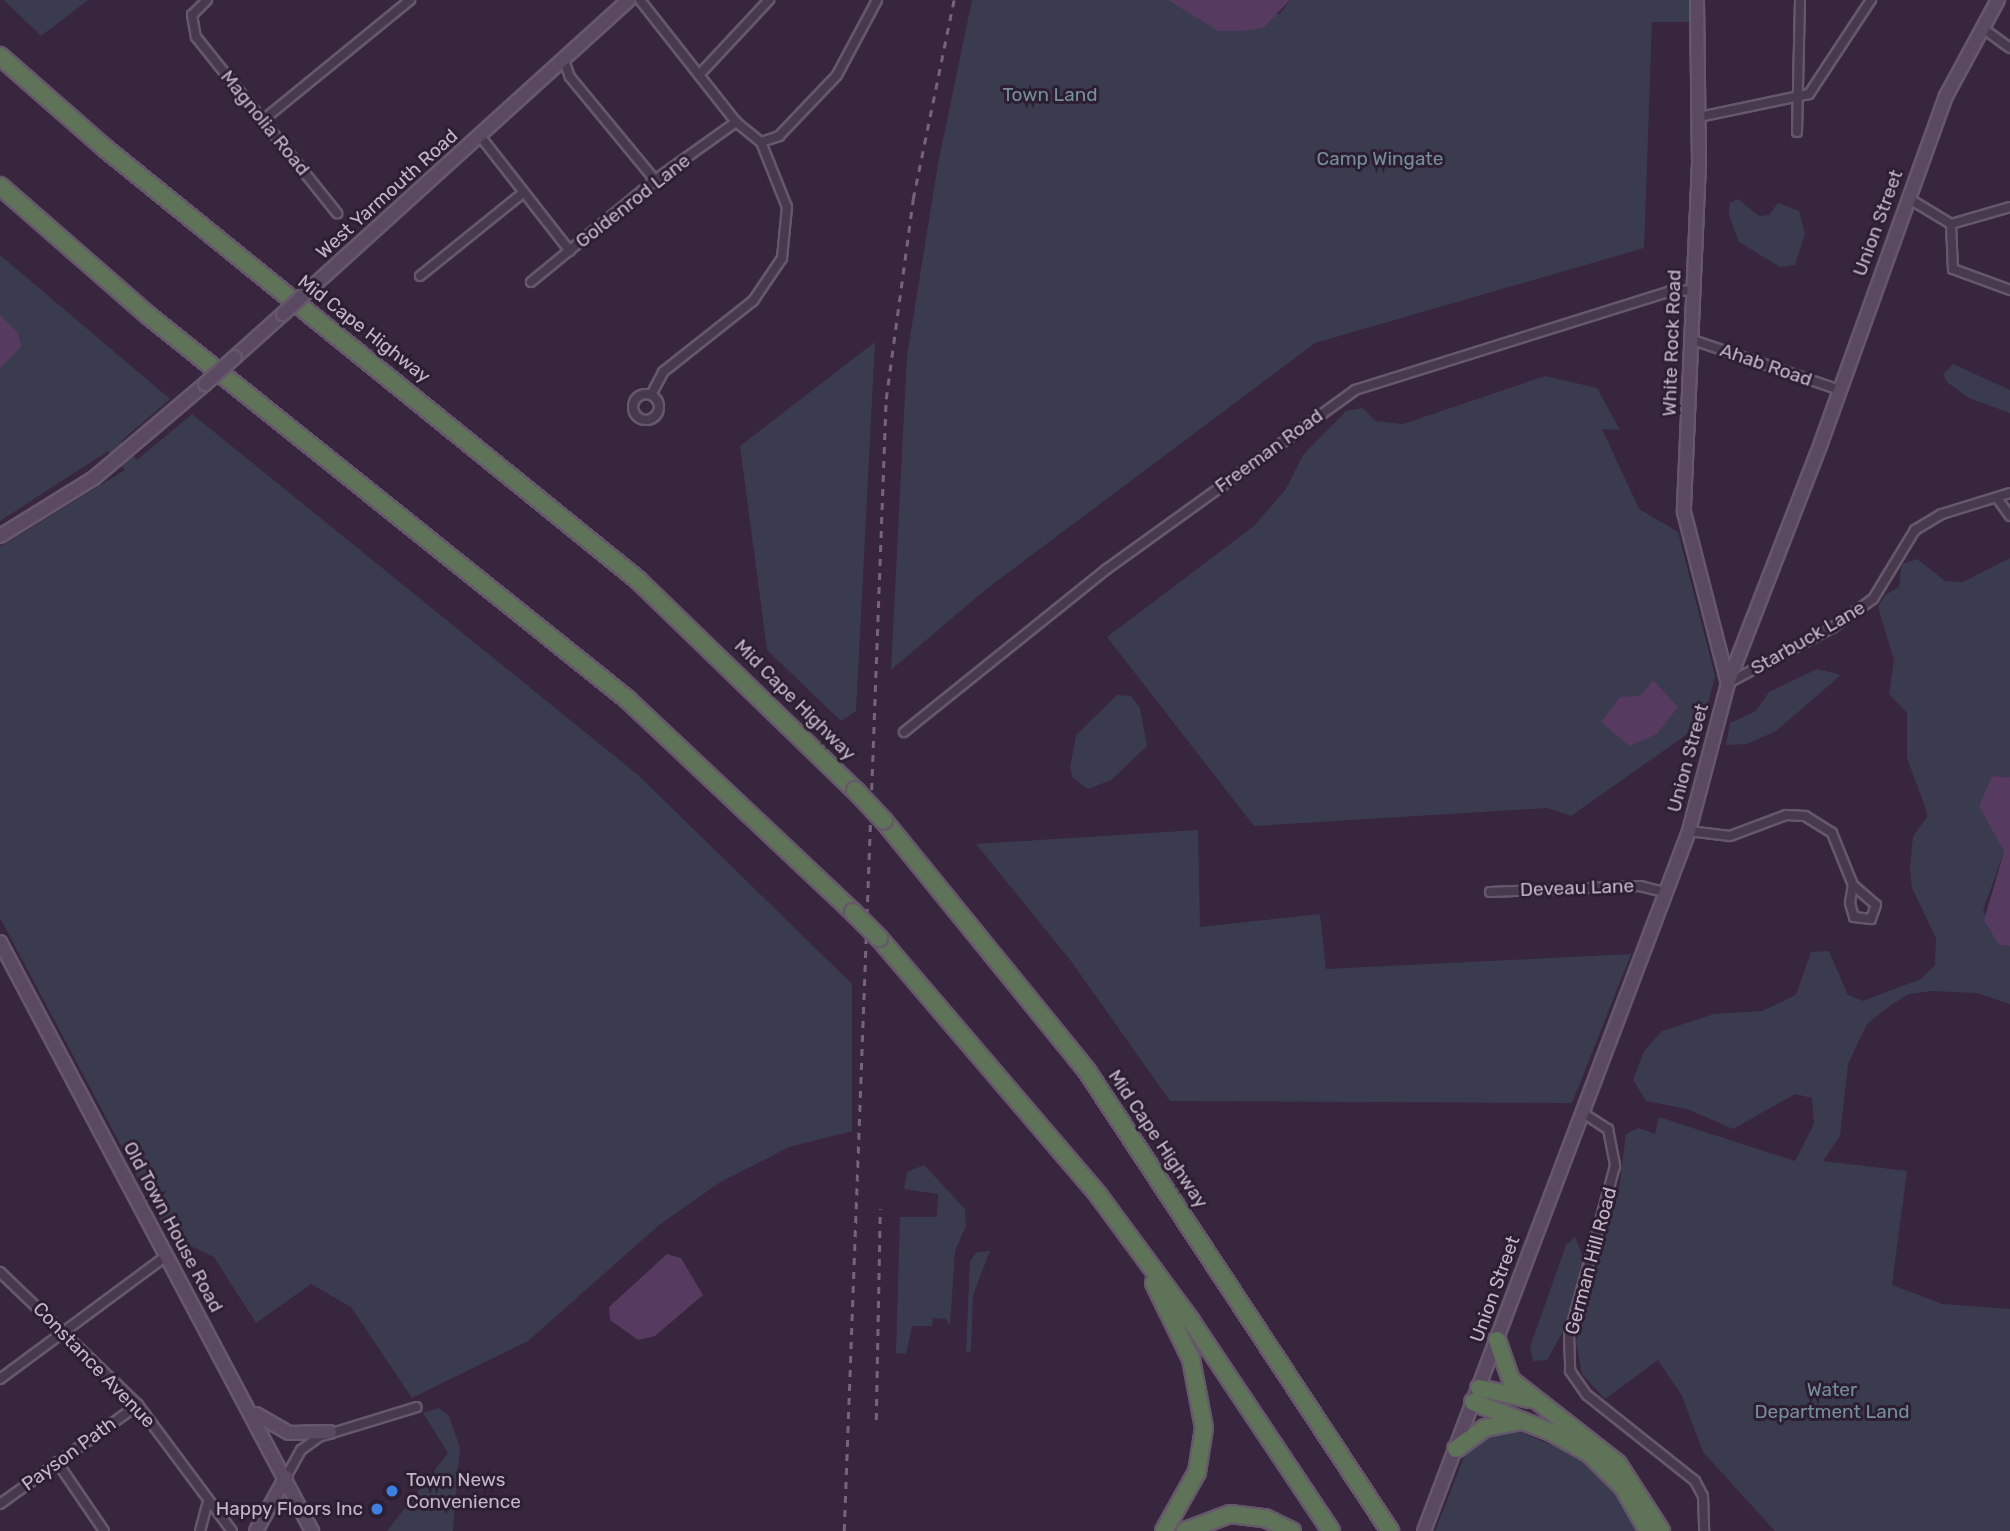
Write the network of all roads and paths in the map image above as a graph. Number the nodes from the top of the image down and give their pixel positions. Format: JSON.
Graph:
{"nodes":[{"id":1,"x":208,"y":0,"type":"edge"},
{"id":2,"x":410,"y":0,"type":"edge"},
{"id":3,"x":629,"y":0,"type":"edge"},
{"id":4,"x":640,"y":0,"type":"edge"},
{"id":5,"x":769,"y":0,"type":"edge"},
{"id":6,"x":877,"y":0,"type":"edge"},
{"id":7,"x":1697,"y":0,"type":"edge"},
{"id":8,"x":1800,"y":0,"type":"edge"},
{"id":9,"x":1871,"y":0,"type":"edge"},
{"id":10,"x":1998,"y":0,"type":"edge"},
{"id":11,"x":1984,"y":29,"type":"junction"},
{"id":12,"x":2010,"y":48,"type":"edge"},
{"id":13,"x":0,"y":56,"type":"edge"},
{"id":14,"x":564,"y":60,"type":"junction"},
{"id":15,"x":699,"y":75,"type":"junction"},
{"id":16,"x":1800,"y":98,"type":"junction"},
{"id":17,"x":1699,"y":117,"type":"junction"},
{"id":18,"x":263,"y":120,"type":"junction"},
{"id":19,"x":736,"y":122,"type":"junction"},
{"id":20,"x":1797,"y":132,"type":"dead end"},
{"id":21,"x":480,"y":136,"type":"junction"},
{"id":22,"x":761,"y":142,"type":"junction"},
{"id":23,"x":655,"y":180,"type":"junction"},
{"id":24,"x":0,"y":186,"type":"edge"},
{"id":25,"x":523,"y":193,"type":"junction"},
{"id":26,"x":1908,"y":198,"type":"junction"},
{"id":27,"x":2010,"y":207,"type":"edge"},
{"id":28,"x":337,"y":212,"type":"dead end"},
{"id":29,"x":1951,"y":224,"type":"junction"},
{"id":30,"x":570,"y":251,"type":"junction"},
{"id":31,"x":420,"y":276,"type":"dead end"},
{"id":32,"x":531,"y":282,"type":"dead end"},
{"id":33,"x":1694,"y":290,"type":"junction"},
{"id":34,"x":2010,"y":290,"type":"edge"},
{"id":35,"x":1693,"y":340,"type":"junction"},
{"id":36,"x":1840,"y":390,"type":"junction"},
{"id":37,"x":651,"y":395,"type":"dead end"},
{"id":38,"x":2010,"y":493,"type":"edge"},
{"id":39,"x":1997,"y":498,"type":"junction"},
{"id":40,"x":2010,"y":516,"type":"edge"},
{"id":41,"x":0,"y":536,"type":"edge"},
{"id":42,"x":1728,"y":683,"type":"junction"},
{"id":43,"x":904,"y":732,"type":"dead end"},
{"id":44,"x":1689,"y":831,"type":"junction"},
{"id":45,"x":1853,"y":885,"type":"dead end"},
{"id":46,"x":1490,"y":892,"type":"dead end"},
{"id":47,"x":1664,"y":892,"type":"junction"},
{"id":48,"x":0,"y":942,"type":"edge"},
{"id":49,"x":1583,"y":1113,"type":"junction"},
{"id":50,"x":1131,"y":1237,"type":"junction"},
{"id":51,"x":165,"y":1257,"type":"junction"},
{"id":52,"x":0,"y":1272,"type":"edge"},
{"id":53,"x":64,"y":1332,"type":"junction"},
{"id":54,"x":1497,"y":1340,"type":"junction"},
{"id":55,"x":0,"y":1379,"type":"edge"},
{"id":56,"x":1476,"y":1395,"type":"junction"},
{"id":57,"x":1538,"y":1402,"type":"junction"},
{"id":58,"x":138,"y":1405,"type":"junction"},
{"id":59,"x":417,"y":1407,"type":"dead end"},
{"id":60,"x":252,"y":1412,"type":"junction"},
{"id":61,"x":1524,"y":1421,"type":"junction"},
{"id":62,"x":330,"y":1432,"type":"junction"},
{"id":63,"x":1456,"y":1449,"type":"junction"},
{"id":64,"x":57,"y":1462,"type":"junction"},
{"id":65,"x":286,"y":1477,"type":"junction"},
{"id":66,"x":0,"y":1504,"type":"edge"},
{"id":67,"x":206,"y":1504,"type":"junction"},
{"id":68,"x":104,"y":1531,"type":"edge"},
{"id":69,"x":200,"y":1531,"type":"edge"},
{"id":70,"x":232,"y":1531,"type":"edge"},
{"id":71,"x":256,"y":1531,"type":"edge"},
{"id":72,"x":312,"y":1531,"type":"edge"},
{"id":73,"x":1164,"y":1531,"type":"edge"},
{"id":74,"x":1185,"y":1531,"type":"edge"},
{"id":75,"x":1292,"y":1531,"type":"edge"},
{"id":76,"x":1331,"y":1531,"type":"edge"},
{"id":77,"x":1390,"y":1531,"type":"edge"},
{"id":78,"x":1424,"y":1531,"type":"edge"},
{"id":79,"x":1648,"y":1531,"type":"edge"},
{"id":80,"x":1661,"y":1531,"type":"edge"},
{"id":81,"x":1704,"y":1531,"type":"edge"}],
"edges":[{"from":1,"to":18,"type":"street","name":"Magnolia Road"},
{"from":2,"to":18,"type":"street"},
{"from":3,"to":14,"type":"main road","name":"West Yarmouth Road"},
{"from":4,"to":15,"type":"street"},
{"from":5,"to":15,"type":"street"},
{"from":6,"to":22,"type":"street"},
{"from":7,"to":17,"type":"main road","name":"White Rock Road"},
{"from":8,"to":16,"type":"street"},
{"from":9,"to":16,"type":"street"},
{"from":10,"to":11,"type":"main road","name":"Union Street"},
{"from":11,"to":12,"type":"street"},
{"from":11,"to":26,"type":"main road","name":"Union Street"},
{"from":13,"to":77,"type":"highway","name":"Mid Cape Highway","bridge":true},
{"from":14,"to":21,"type":"main road","name":"West Yarmouth Road"},
{"from":14,"to":23,"type":"street"},
{"from":15,"to":19,"type":"street"},
{"from":16,"to":17,"type":"street"},
{"from":16,"to":20,"type":"street"},
{"from":17,"to":33,"type":"main road","name":"White Rock Road"},
{"from":18,"to":28,"type":"street","name":"Magnolia Road"},
{"from":19,"to":22,"type":"street"},
{"from":19,"to":23,"type":"street","name":"Goldenrod Lane"},
{"from":21,"to":25,"type":"street"},
{"from":21,"to":41,"type":"main road","name":"West Yarmouth Road","bridge":true},
{"from":22,"to":37,"type":"street"},
{"from":23,"to":30,"type":"street","name":"Goldenrod Lane"},
{"from":24,"to":50,"type":"highway","bridge":true},
{"from":25,"to":30,"type":"street"},
{"from":25,"to":31,"type":"street"},
{"from":26,"to":29,"type":"street"},
{"from":26,"to":36,"type":"main road","name":"Union Street"},
{"from":27,"to":29,"type":"street"},
{"from":29,"to":34,"type":"street"},
{"from":30,"to":32,"type":"street","name":"Goldenrod Lane"},
{"from":33,"to":35,"type":"main road","name":"White Rock Road"},
{"from":33,"to":43,"type":"street","name":"Freeman Road"},
{"from":35,"to":36,"type":"street","name":"Ahab Road"},
{"from":35,"to":42,"type":"main road","name":"White Rock Road"},
{"from":36,"to":42,"type":"main road","name":"Union Street"},
{"from":38,"to":39,"type":"street","name":"Starbuck Lane"},
{"from":39,"to":40,"type":"street"},
{"from":39,"to":42,"type":"street","name":"Starbuck Lane"},
{"from":42,"to":44,"type":"main road","name":"Union Street"},
{"from":44,"to":45,"type":"street"},
{"from":44,"to":47,"type":"main road","name":"Union Street"},
{"from":46,"to":47,"type":"street","name":"Deveau Lane"},
{"from":47,"to":49,"type":"main road","name":"Union Street"},
{"from":48,"to":51,"type":"main road","name":"Old Town House Road"},
{"from":49,"to":54,"type":"main road","name":"Union Street"},
{"from":49,"to":81,"type":"street","name":"German Hill Road"},
{"from":50,"to":73,"type":"highway"},
{"from":50,"to":76,"type":"highway"},
{"from":51,"to":53,"type":"street"},
{"from":51,"to":60,"type":"main road","name":"Old Town House Road"},
{"from":52,"to":53,"type":"street","name":"Constance Avenue"},
{"from":53,"to":55,"type":"street"},
{"from":53,"to":58,"type":"street","name":"Constance Avenue"},
{"from":54,"to":56,"type":"main road","name":"Union Street"},
{"from":54,"to":57,"type":"highway"},
{"from":56,"to":57,"type":"highway"},
{"from":56,"to":61,"type":"highway"},
{"from":56,"to":63,"type":"main road","name":"Union Street"},
{"from":57,"to":80,"type":"highway"},
{"from":58,"to":64,"type":"street","name":"Payson Path"},
{"from":58,"to":67,"type":"street","name":"Constance Avenue"},
{"from":59,"to":62,"type":"street"},
{"from":60,"to":62,"type":"main road"},
{"from":60,"to":65,"type":"main road","name":"Old Town House Road"},
{"from":61,"to":63,"type":"highway"},
{"from":61,"to":79,"type":"highway"},
{"from":62,"to":65,"type":"street"},
{"from":63,"to":78,"type":"main road","name":"Union Street"},
{"from":64,"to":66,"type":"street","name":"Payson Path"},
{"from":64,"to":68,"type":"street"},
{"from":65,"to":71,"type":"main road"},
{"from":65,"to":72,"type":"main road","name":"Old Town House Road"},
{"from":67,"to":69,"type":"street"},
{"from":67,"to":70,"type":"street","name":"Constance Avenue"},
{"from":74,"to":75,"type":"highway"}]}
